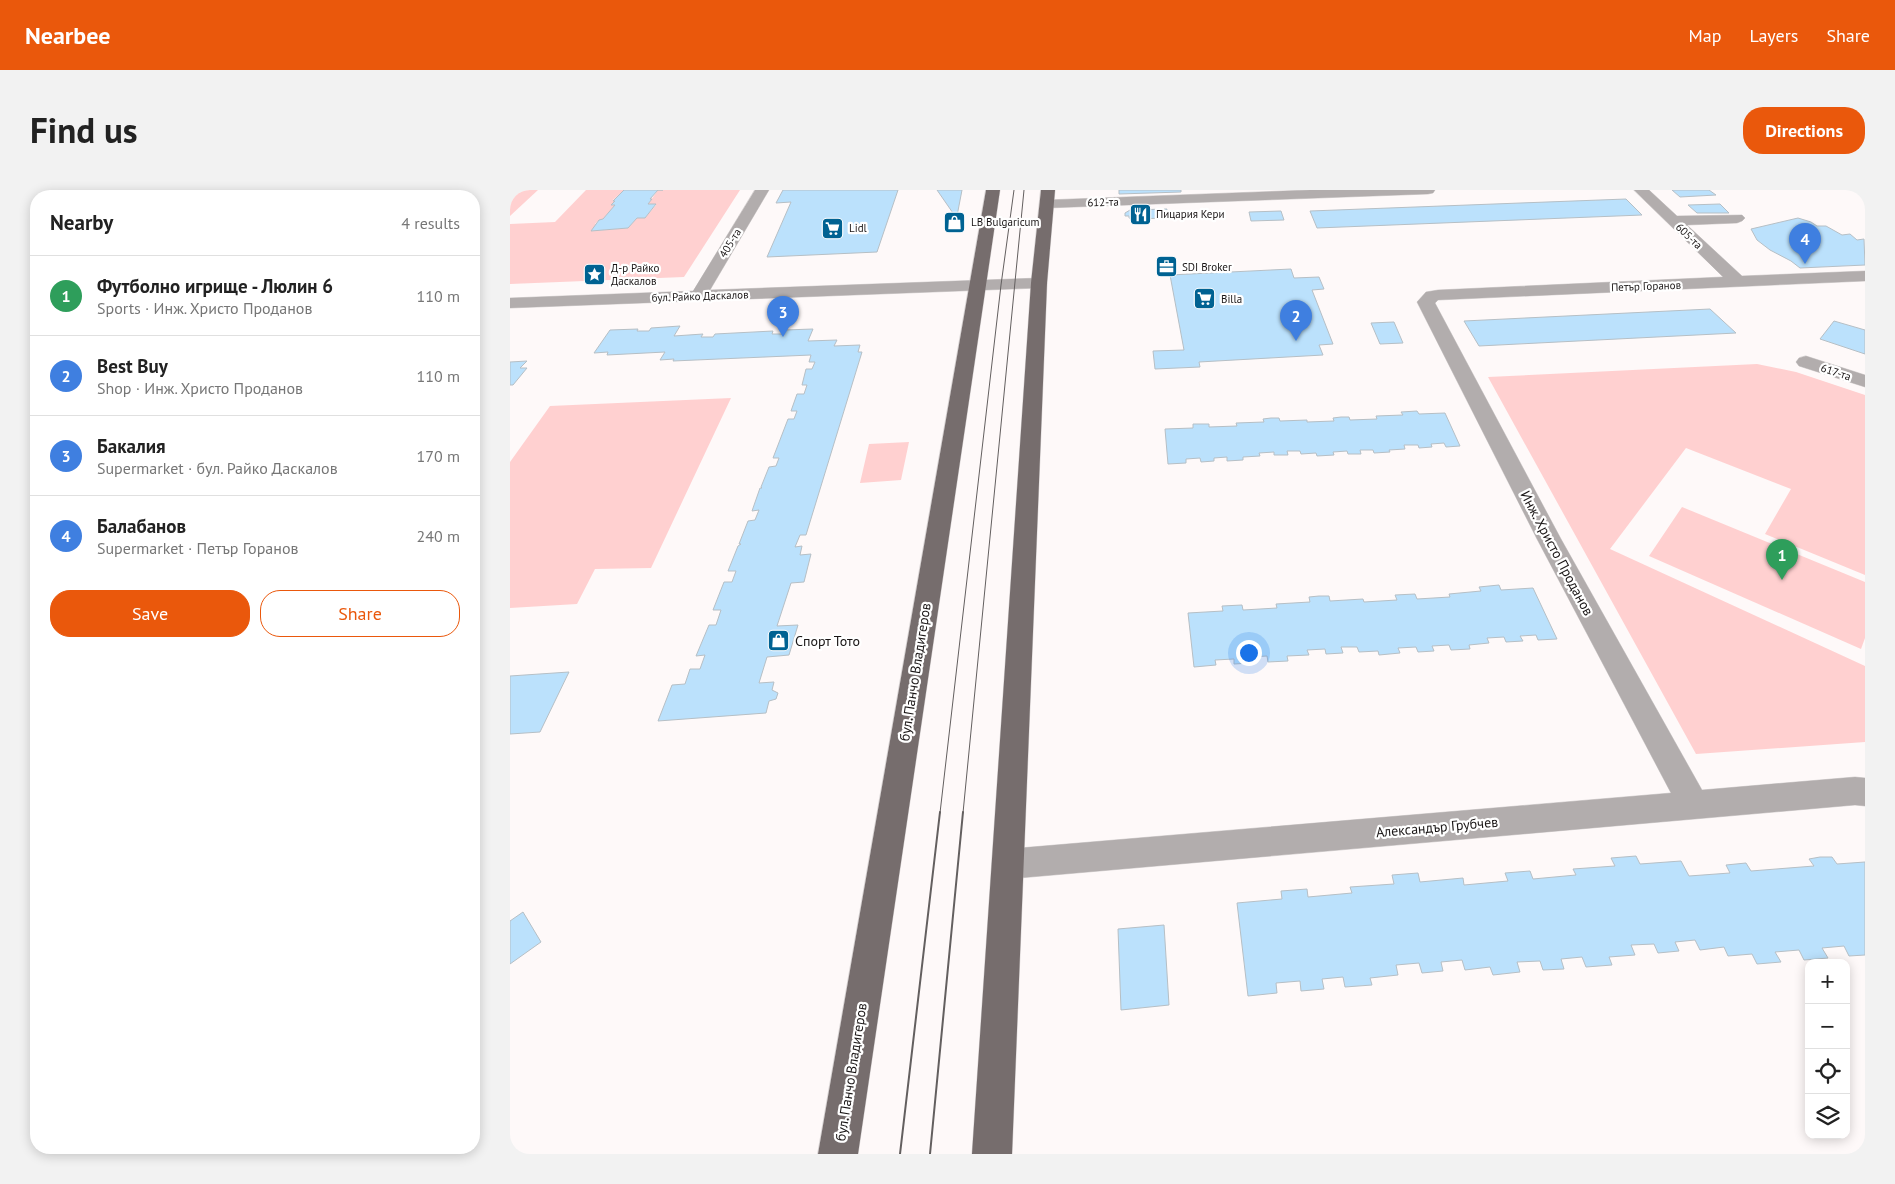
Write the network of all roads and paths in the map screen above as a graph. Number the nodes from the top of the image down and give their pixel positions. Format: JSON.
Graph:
{"nodes":[{"id":1,"x":762,"y":190,"type":"edge"},
{"id":2,"x":992,"y":190,"type":"edge"},
{"id":3,"x":1428,"y":190,"type":"edge"},
{"id":4,"x":1641,"y":190,"type":"edge"},
{"id":5,"x":1244,"y":193,"type":"edge"},
{"id":6,"x":1047,"y":197,"type":"edge"},
{"id":7,"x":1737,"y":218,"type":"dead end"},
{"id":8,"x":1673,"y":221,"type":"junction"},
{"id":9,"x":1865,"y":276,"type":"edge"},
{"id":10,"x":1738,"y":282,"type":"junction"},
{"id":11,"x":1039,"y":284,"type":"junction"},
{"id":12,"x":977,"y":286,"type":"junction"},
{"id":13,"x":698,"y":296,"type":"junction"},
{"id":14,"x":1428,"y":299,"type":"joint"},
{"id":15,"x":510,"y":303,"type":"edge"},
{"id":16,"x":1806,"y":362,"type":"dead end"},
{"id":17,"x":1865,"y":381,"type":"edge"},
{"id":18,"x":1865,"y":792,"type":"edge"},
{"id":19,"x":1694,"y":805,"type":"junction"},
{"id":20,"x":1008,"y":864,"type":"junction"},
{"id":21,"x":838,"y":1154,"type":"edge"},
{"id":22,"x":992,"y":1154,"type":"edge"}],
"edges":[{"from":1,"to":13,"type":"street","name":"405-та"},
{"from":2,"to":12,"type":"main road","name":"бул. Панчо Владигеров"},
{"from":3,"to":5,"type":"street","name":"612-та"},
{"from":4,"to":8,"type":"street","name":"605-та"},
{"from":5,"to":6,"type":"street","name":"612-та"},
{"from":6,"to":11,"type":"main road"},
{"from":7,"to":8,"type":"street"},
{"from":8,"to":10,"type":"street","name":"605-та"},
{"from":9,"to":10,"type":"street","name":"Петър Горанов"},
{"from":10,"to":14,"type":"street","name":"Петър Горанов"},
{"from":11,"to":12,"type":"street","name":"бул. Райко Даскалов"},
{"from":11,"to":20,"type":"main road"},
{"from":12,"to":13,"type":"street","name":"бул. Райко Даскалов"},
{"from":12,"to":21,"type":"main road","name":"бул. Панчо Владигеров"},
{"from":13,"to":15,"type":"street","name":"бул. Райко Даскалов"},
{"from":14,"to":19,"type":"street","name":"Инж. Христо Проданов"},
{"from":16,"to":17,"type":"street","name":"617-та"},
{"from":18,"to":19,"type":"street","name":"Александър Грубчев"},
{"from":19,"to":20,"type":"street","name":"Александър Грубчев"},
{"from":20,"to":22,"type":"main road"}]}
